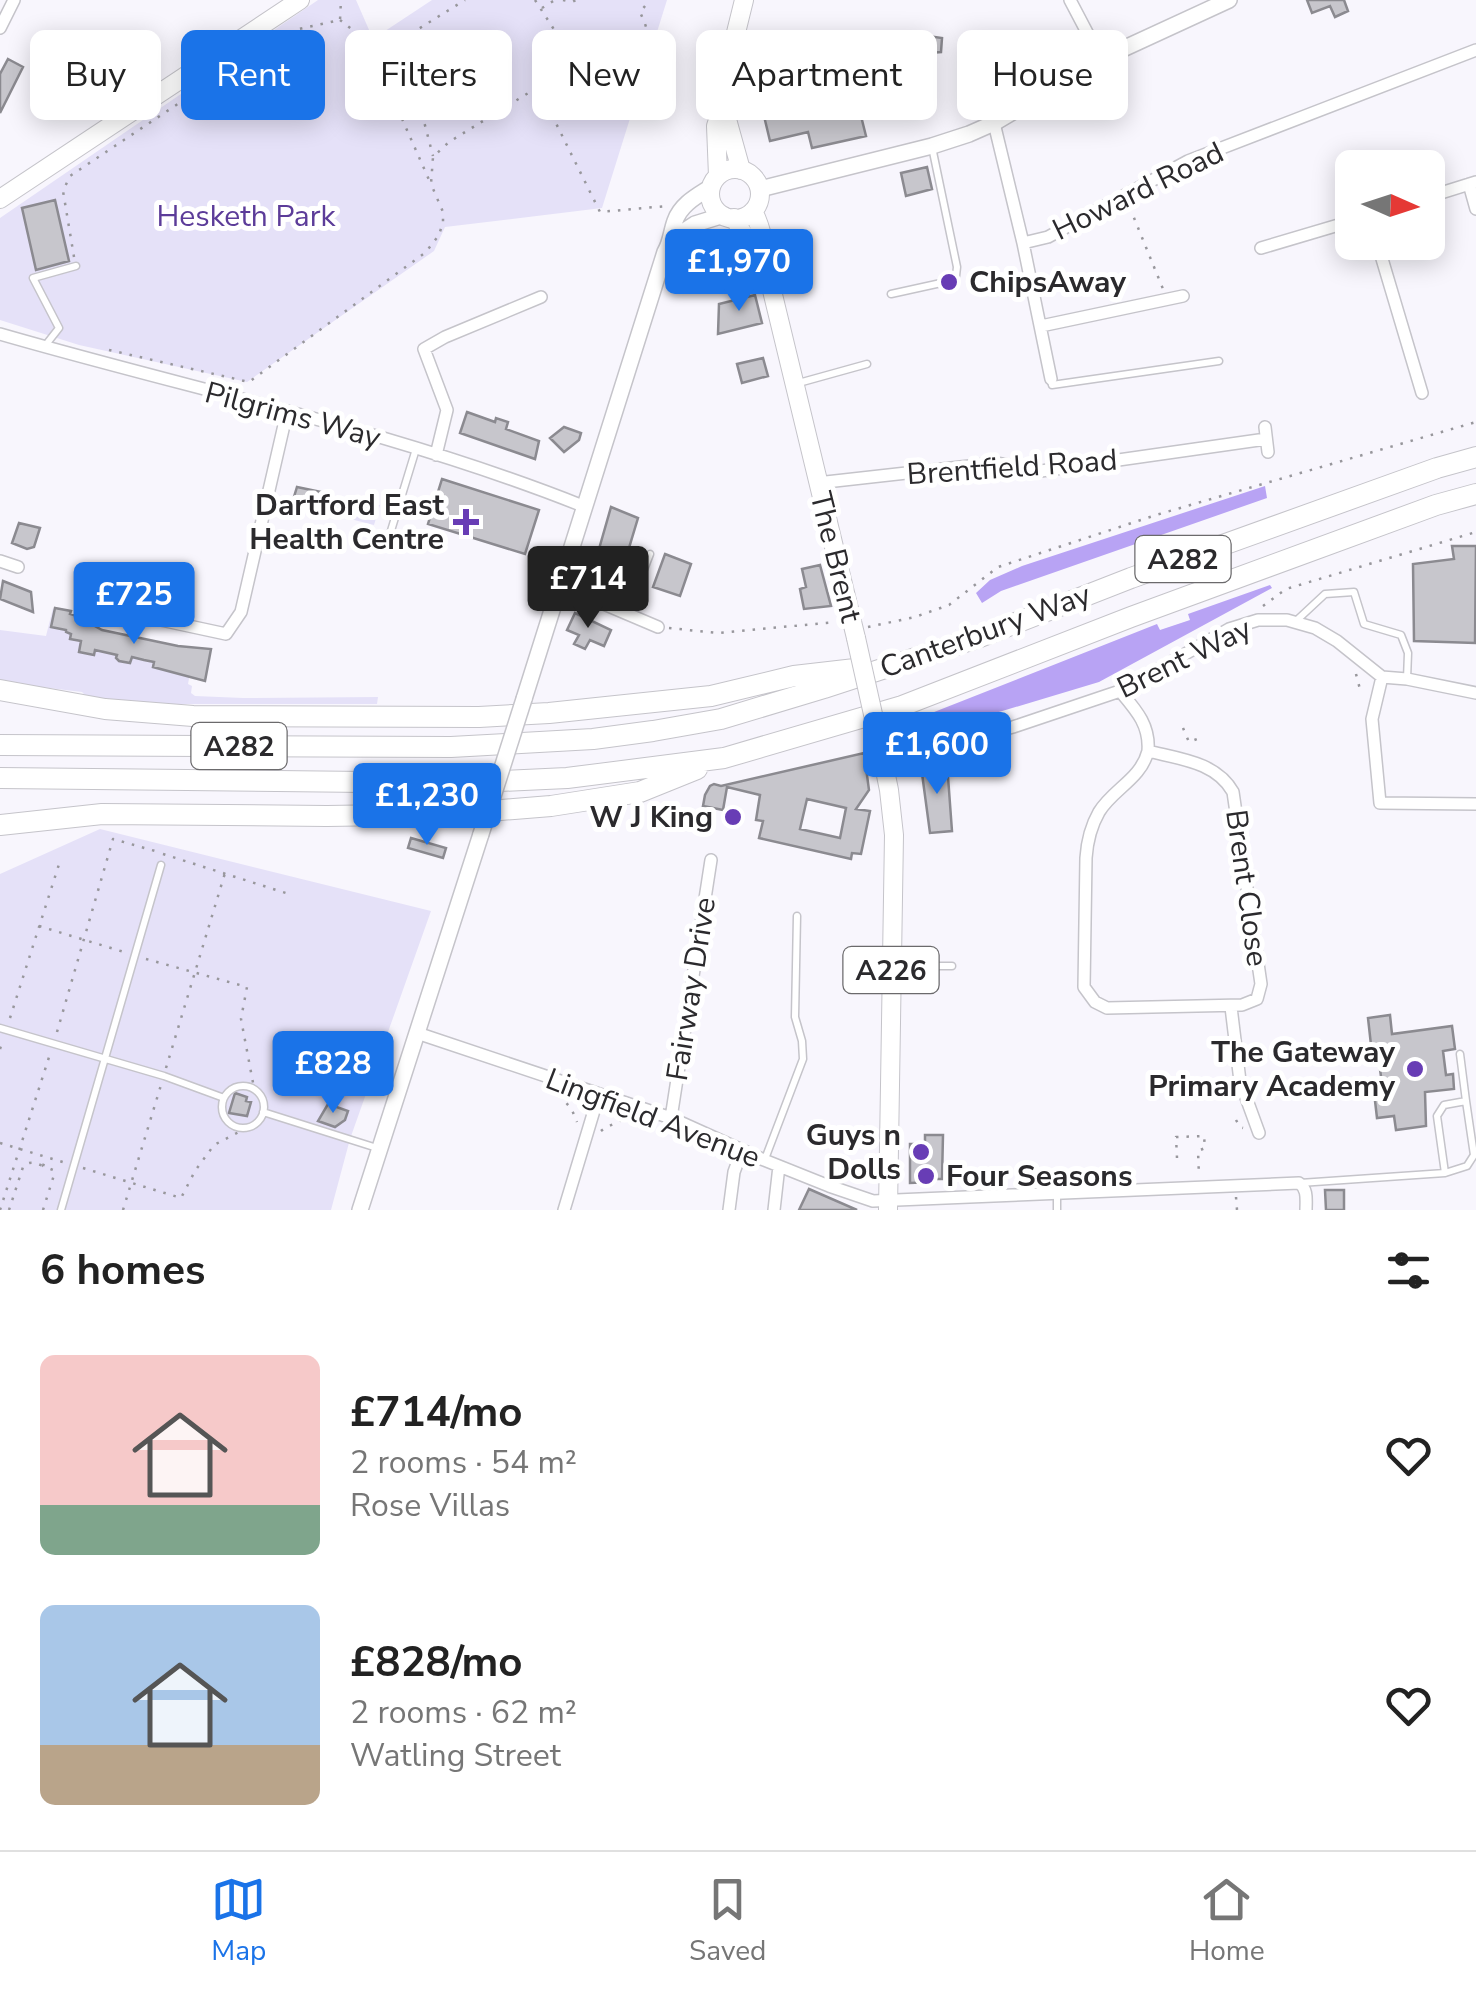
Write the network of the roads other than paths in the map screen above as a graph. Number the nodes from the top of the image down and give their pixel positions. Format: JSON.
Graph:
{"nodes":[{"id":1,"x":14,"y":0,"type":"edge"},
{"id":2,"x":300,"y":0,"type":"edge"},
{"id":3,"x":744,"y":0,"type":"edge"},
{"id":4,"x":1070,"y":0,"type":"edge"},
{"id":5,"x":1229,"y":0,"type":"edge"},
{"id":6,"x":0,"y":28,"type":"edge"},
{"id":7,"x":737,"y":30,"type":"edge"},
{"id":8,"x":1086,"y":30,"type":"edge"},
{"id":9,"x":1128,"y":47,"type":"edge"},
{"id":10,"x":1476,"y":50,"type":"edge"},
{"id":11,"x":718,"y":120,"type":"edge"},
{"id":12,"x":727,"y":120,"type":"edge"},
{"id":13,"x":999,"y":120,"type":"edge"},
{"id":14,"x":994,"y":123,"type":"junction"},
{"id":15,"x":932,"y":146,"type":"junction"},
{"id":16,"x":741,"y":170,"type":"junction"},
{"id":17,"x":715,"y":181,"type":"junction"},
{"id":18,"x":1472,"y":183,"type":"edge"},
{"id":19,"x":760,"y":190,"type":"junction"},
{"id":20,"x":1445,"y":192,"type":"edge"},
{"id":21,"x":0,"y":199,"type":"edge"},
{"id":22,"x":1476,"y":209,"type":"edge"},
{"id":23,"x":753,"y":210,"type":"junction"},
{"id":24,"x":729,"y":217,"type":"junction"},
{"id":25,"x":1335,"y":226,"type":"edge"},
{"id":26,"x":672,"y":239,"type":"junction"},
{"id":27,"x":1023,"y":243,"type":"junction"},
{"id":28,"x":1261,"y":248,"type":"dead end"},
{"id":29,"x":1382,"y":260,"type":"edge"},
{"id":30,"x":76,"y":266,"type":"road end"},
{"id":31,"x":768,"y":274,"type":"junction"},
{"id":32,"x":891,"y":294,"type":"dead end"},
{"id":33,"x":1184,"y":296,"type":"dead end"},
{"id":34,"x":541,"y":297,"type":"dead end"},
{"id":35,"x":1040,"y":326,"type":"junction"},
{"id":36,"x":0,"y":334,"type":"edge"},
{"id":37,"x":49,"y":348,"type":"junction"},
{"id":38,"x":1220,"y":361,"type":"dead end"},
{"id":39,"x":867,"y":364,"type":"dead end"},
{"id":40,"x":1051,"y":379,"type":"joint"},
{"id":41,"x":794,"y":384,"type":"junction"},
{"id":42,"x":1422,"y":393,"type":"dead end"},
{"id":43,"x":287,"y":412,"type":"junction"},
{"id":44,"x":1266,"y":439,"type":"dead end"},
{"id":45,"x":416,"y":449,"type":"junction"},
{"id":46,"x":436,"y":455,"type":"junction"},
{"id":47,"x":1476,"y":457,"type":"edge"},
{"id":48,"x":818,"y":482,"type":"junction"},
{"id":49,"x":1476,"y":494,"type":"edge"},
{"id":50,"x":583,"y":506,"type":"junction"},
{"id":51,"x":390,"y":534,"type":"dead end"},
{"id":52,"x":650,"y":554,"type":"dead end"},
{"id":53,"x":0,"y":561,"type":"edge"},
{"id":54,"x":18,"y":567,"type":"dead end"},
{"id":55,"x":560,"y":585,"type":"junction"},
{"id":56,"x":96,"y":606,"type":"dead end"},
{"id":57,"x":627,"y":614,"type":"junction"},
{"id":58,"x":1296,"y":622,"type":"junction"},
{"id":59,"x":658,"y":627,"type":"road end"},
{"id":60,"x":892,"y":666,"type":"junction"},
{"id":61,"x":1382,"y":677,"type":"junction"},
{"id":62,"x":1407,"y":679,"type":"junction"},
{"id":63,"x":0,"y":690,"type":"edge"},
{"id":64,"x":1120,"y":692,"type":"junction"},
{"id":65,"x":1476,"y":693,"type":"edge"},
{"id":66,"x":0,"y":745,"type":"edge"},
{"id":67,"x":1148,"y":751,"type":"junction"},
{"id":68,"x":724,"y":758,"type":"junction"},
{"id":69,"x":884,"y":763,"type":"junction"},
{"id":70,"x":0,"y":778,"type":"edge"},
{"id":71,"x":1476,"y":804,"type":"edge"},
{"id":72,"x":0,"y":825,"type":"edge"},
{"id":73,"x":712,"y":860,"type":"dead end"},
{"id":74,"x":162,"y":864,"type":"road end"},
{"id":75,"x":797,"y":916,"type":"dead end"},
{"id":76,"x":891,"y":966,"type":"junction"},
{"id":77,"x":952,"y":966,"type":"dead end"},
{"id":78,"x":1231,"y":1006,"type":"junction"},
{"id":79,"x":3,"y":1029,"type":"edge"},
{"id":80,"x":417,"y":1033,"type":"junction"},
{"id":81,"x":1460,"y":1054,"type":"dead end"},
{"id":82,"x":107,"y":1059,"type":"junction"},
{"id":83,"x":600,"y":1094,"type":"junction"},
{"id":84,"x":224,"y":1098,"type":"junction"},
{"id":85,"x":1466,"y":1100,"type":"junction"},
{"id":86,"x":264,"y":1112,"type":"junction"},
{"id":87,"x":1252,"y":1117,"type":"junction"},
{"id":88,"x":672,"y":1118,"type":"junction"},
{"id":89,"x":1238,"y":1124,"type":"dead end"},
{"id":90,"x":1259,"y":1133,"type":"dead end"},
{"id":91,"x":380,"y":1148,"type":"junction"},
{"id":92,"x":742,"y":1150,"type":"junction"},
{"id":93,"x":764,"y":1160,"type":"junction"},
{"id":94,"x":779,"y":1166,"type":"junction"},
{"id":95,"x":1445,"y":1173,"type":"junction"},
{"id":96,"x":1298,"y":1183,"type":"junction"},
{"id":97,"x":1057,"y":1193,"type":"junction"},
{"id":98,"x":888,"y":1205,"type":"edge"},
{"id":99,"x":62,"y":1210,"type":"edge"},
{"id":100,"x":360,"y":1210,"type":"edge"},
{"id":101,"x":564,"y":1210,"type":"edge"},
{"id":102,"x":730,"y":1210,"type":"edge"},
{"id":103,"x":774,"y":1210,"type":"edge"},
{"id":104,"x":1057,"y":1210,"type":"edge"},
{"id":105,"x":1306,"y":1210,"type":"edge"}],
"edges":[{"from":1,"to":6,"type":"street"},
{"from":2,"to":21,"type":"main road"},
{"from":3,"to":7,"type":"main road","name":"The Brent"},
{"from":4,"to":8,"type":"street"},
{"from":5,"to":9,"type":"main road"},
{"from":10,"to":27,"type":"street","name":"Howard Road"},
{"from":11,"to":17,"type":"main road","name":"The Brent"},
{"from":12,"to":16,"type":"main road","name":"The Brent"},
{"from":13,"to":14,"type":"main road"},
{"from":14,"to":15,"type":"main road"},
{"from":14,"to":27,"type":"street"},
{"from":15,"to":19,"type":"main road"},
{"from":15,"to":32,"type":"lane"},
{"from":16,"to":17,"type":"main road"},
{"from":16,"to":19,"type":"main road","name":"The Brent"},
{"from":17,"to":24,"type":"main road","name":"The Brent"},
{"from":17,"to":26,"type":"main road"},
{"from":18,"to":20,"type":"street"},
{"from":18,"to":22,"type":"street"},
{"from":19,"to":23,"type":"main road"},
{"from":23,"to":24,"type":"main road"},
{"from":23,"to":31,"type":"main road","name":"The Brent"},
{"from":24,"to":26,"type":"main road"},
{"from":24,"to":31,"type":"main road","name":"The Brent","number":"A226"},
{"from":25,"to":28,"type":"street"},
{"from":26,"to":50,"type":"main road"},
{"from":27,"to":35,"type":"street"},
{"from":29,"to":42,"type":"street"},
{"from":30,"to":37,"type":"lane"},
{"from":31,"to":41,"type":"main road","name":"The Brent","number":"A226"},
{"from":33,"to":35,"type":"street"},
{"from":34,"to":46,"type":"street"},
{"from":35,"to":40,"type":"street"},
{"from":36,"to":37,"type":"street","name":"Pilgrims Way"},
{"from":37,"to":43,"type":"street","name":"Pilgrims Way"},
{"from":38,"to":40,"type":"lane"},
{"from":39,"to":41,"type":"lane"},
{"from":41,"to":48,"type":"main road","name":"The Brent","number":"A226"},
{"from":43,"to":45,"type":"street","name":"Pilgrims Way"},
{"from":43,"to":56,"type":"street"},
{"from":44,"to":48,"type":"street","name":"Brentfield Road"},
{"from":45,"to":46,"type":"street","name":"Pilgrims Way"},
{"from":45,"to":51,"type":"lane"},
{"from":46,"to":50,"type":"street","name":"Pilgrims Way"},
{"from":47,"to":60,"type":"highway","name":"Canterbury Way","number":"A282"},
{"from":48,"to":69,"type":"main road","name":"The Brent","number":"A226","bridge":true},
{"from":49,"to":68,"type":"highway","name":"Canterbury Way","number":"A282"},
{"from":50,"to":55,"type":"main road"},
{"from":52,"to":57,"type":"lane"},
{"from":53,"to":54,"type":"street"},
{"from":55,"to":57,"type":"street"},
{"from":55,"to":80,"type":"main road","bridge":true},
{"from":57,"to":59,"type":"street"},
{"from":58,"to":61,"type":"street","name":"Brent Way"},
{"from":58,"to":62,"type":"lane"},
{"from":58,"to":64,"type":"street","name":"Brent Way"},
{"from":60,"to":63,"type":"highway"},
{"from":60,"to":66,"type":"highway","name":"Canterbury Way","number":"A282"},
{"from":61,"to":62,"type":"street"},
{"from":61,"to":71,"type":"street"},
{"from":62,"to":65,"type":"street"},
{"from":64,"to":67,"type":"street"},
{"from":64,"to":69,"type":"street","name":"Brent Way"},
{"from":67,"to":78,"type":"street","name":"Brent Close"},
{"from":67,"to":78,"type":"street","name":"Brent Close"},
{"from":68,"to":70,"type":"highway","name":"Canterbury Way","number":"A282"},
{"from":68,"to":72,"type":"highway"},
{"from":69,"to":76,"type":"main road","name":"The Brent","number":"A226"},
{"from":73,"to":88,"type":"street","name":"Fairway Drive"},
{"from":74,"to":82,"type":"lane"},
{"from":75,"to":93,"type":"lane"},
{"from":76,"to":77,"type":"lane"},
{"from":76,"to":98,"type":"main road","name":"The Brent","number":"A226"},
{"from":78,"to":87,"type":"street"},
{"from":79,"to":82,"type":"lane"},
{"from":80,"to":83,"type":"street","name":"Lingfield Avenue"},
{"from":80,"to":91,"type":"main road"},
{"from":81,"to":85,"type":"lane"},
{"from":82,"to":84,"type":"lane"},
{"from":82,"to":99,"type":"lane"},
{"from":83,"to":88,"type":"street","name":"Lingfield Avenue"},
{"from":83,"to":101,"type":"street"},
{"from":84,"to":86,"type":"lane"},
{"from":84,"to":86,"type":"lane"},
{"from":85,"to":95,"type":"lane"},
{"from":85,"to":95,"type":"lane"},
{"from":86,"to":91,"type":"lane"},
{"from":87,"to":89,"type":"street"},
{"from":87,"to":90,"type":"street"},
{"from":88,"to":92,"type":"street","name":"Lingfield Avenue"},
{"from":91,"to":100,"type":"main road"},
{"from":92,"to":93,"type":"street","name":"Lingfield Avenue"},
{"from":92,"to":102,"type":"street"},
{"from":93,"to":94,"type":"street","name":"Lingfield Avenue"},
{"from":94,"to":98,"type":"street","name":"Lingfield Avenue"},
{"from":94,"to":103,"type":"street"},
{"from":95,"to":96,"type":"lane"},
{"from":96,"to":97,"type":"street","name":"Lingfield Avenue"},
{"from":96,"to":105,"type":"street"},
{"from":97,"to":98,"type":"street","name":"Lingfield Avenue"},
{"from":97,"to":104,"type":"lane"}]}
